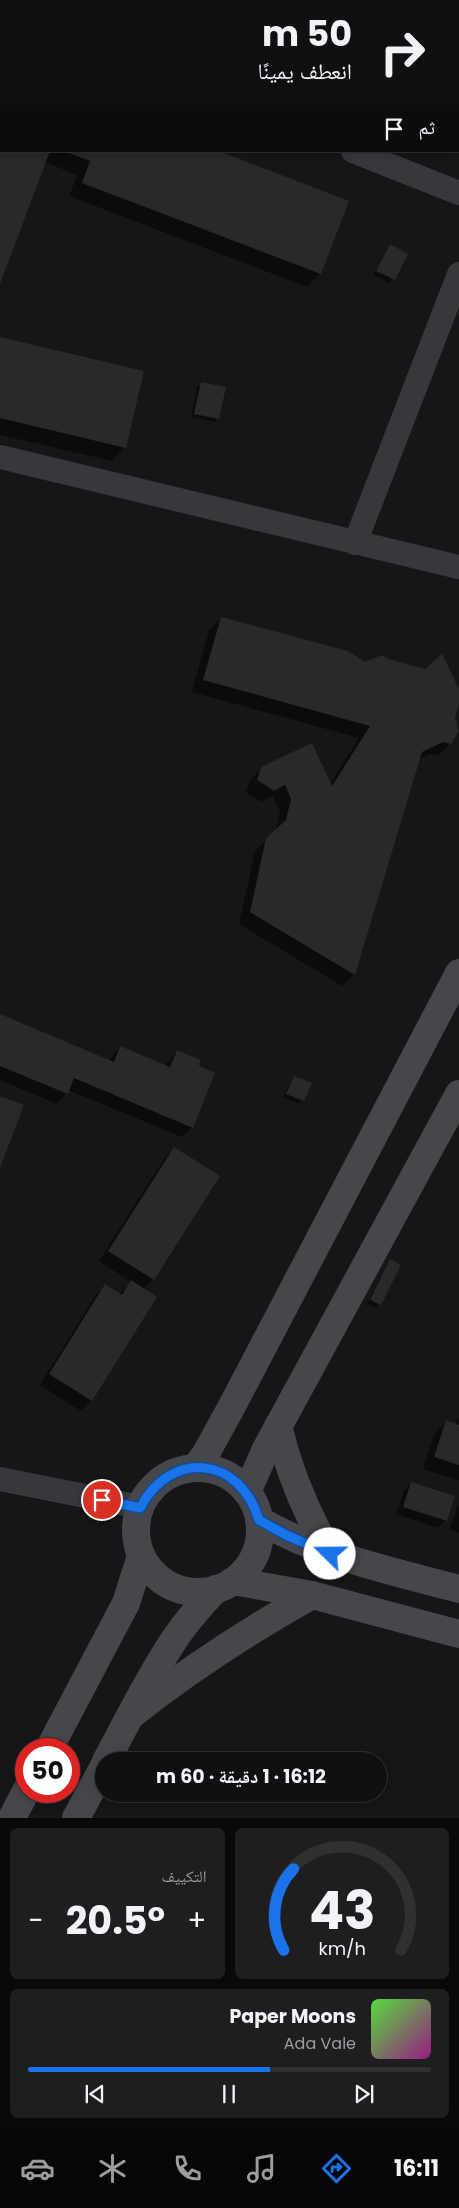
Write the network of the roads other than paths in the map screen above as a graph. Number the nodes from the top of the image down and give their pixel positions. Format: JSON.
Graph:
{"nodes":[{"id":1,"x":356,"y":152,"type":"edge"},
{"id":2,"x":459,"y":193,"type":"edge"},
{"id":3,"x":459,"y":274,"type":"edge"},
{"id":4,"x":0,"y":457,"type":"edge"},
{"id":5,"x":355,"y":543,"type":"junction"},
{"id":6,"x":459,"y":567,"type":"edge"},
{"id":7,"x":459,"y":973,"type":"edge"},
{"id":8,"x":459,"y":1094,"type":"edge"},
{"id":9,"x":278,"y":1426,"type":"junction"},
{"id":10,"x":195,"y":1468,"type":"junction"},
{"id":11,"x":0,"y":1479,"type":"edge"},
{"id":12,"x":247,"y":1492,"type":"junction"},
{"id":13,"x":140,"y":1508,"type":"junction"},
{"id":14,"x":259,"y":1520,"type":"junction"},
{"id":15,"x":330,"y":1554,"type":"junction"},
{"id":16,"x":141,"y":1556,"type":"junction"},
{"id":17,"x":224,"y":1585,"type":"junction"},
{"id":18,"x":459,"y":1589,"type":"edge"},
{"id":19,"x":312,"y":1595,"type":"junction"},
{"id":20,"x":459,"y":1634,"type":"edge"},
{"id":21,"x":130,"y":1716,"type":"junction"},
{"id":22,"x":55,"y":1738,"type":"edge"},
{"id":23,"x":111,"y":1752,"type":"edge"},
{"id":24,"x":95,"y":1783,"type":"edge"},
{"id":25,"x":20,"y":1803,"type":"edge"},
{"id":26,"x":12,"y":1818,"type":"edge"},
{"id":27,"x":76,"y":1818,"type":"edge"}],
"edges":[{"from":1,"to":2,"type":"street"},
{"from":3,"to":5,"type":"street"},
{"from":4,"to":5,"type":"street"},
{"from":5,"to":6,"type":"street"},
{"from":7,"to":10,"type":"main road"},
{"from":8,"to":9,"type":"main road"},
{"from":9,"to":12,"type":"main road"},
{"from":9,"to":15,"type":"main road"},
{"from":10,"to":12,"type":"main road"},
{"from":10,"to":13,"type":"main road"},
{"from":11,"to":13,"type":"street"},
{"from":12,"to":14,"type":"main road"},
{"from":13,"to":16,"type":"main road"},
{"from":14,"to":15,"type":"main road"},
{"from":14,"to":17,"type":"main road"},
{"from":15,"to":18,"type":"main road"},
{"from":16,"to":17,"type":"main road"},
{"from":16,"to":22,"type":"main road"},
{"from":17,"to":19,"type":"main road"},
{"from":17,"to":21,"type":"main road"},
{"from":19,"to":20,"type":"main road"},
{"from":19,"to":21,"type":"main road"},
{"from":21,"to":23,"type":"main road"},
{"from":24,"to":27,"type":"main road"},
{"from":25,"to":26,"type":"main road"}]}
